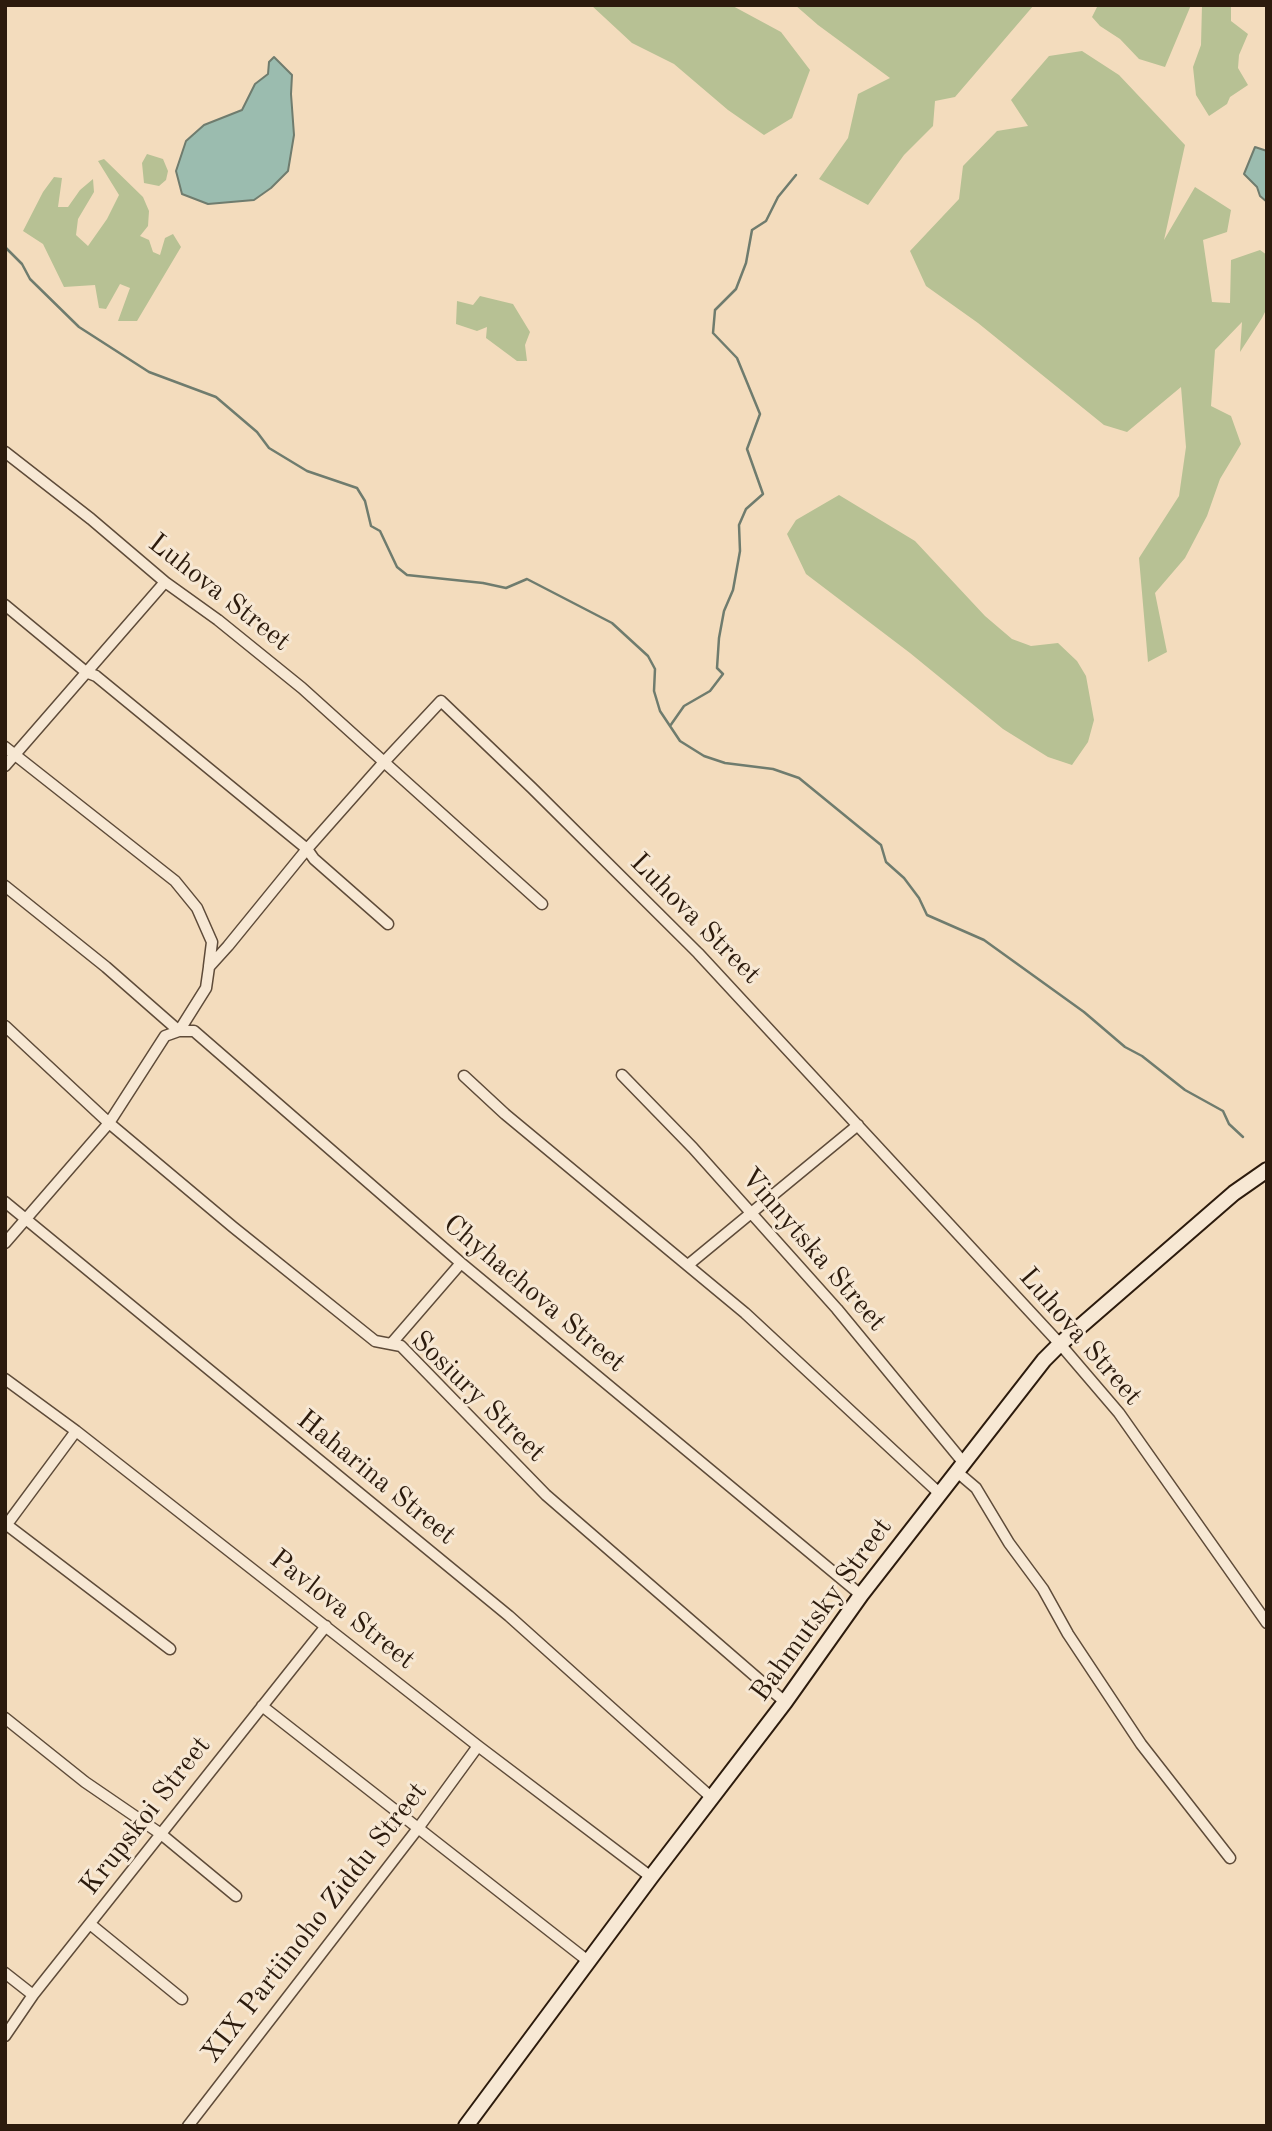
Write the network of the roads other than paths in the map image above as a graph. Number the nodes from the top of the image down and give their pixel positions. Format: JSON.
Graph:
{"nodes":[{"id":1,"x":5,"y":452,"type":"edge"},
{"id":2,"x":165,"y":582,"type":"junction"},
{"id":3,"x":5,"y":605,"type":"edge"},
{"id":4,"x":86,"y":672,"type":"junction"},
{"id":5,"x":5,"y":747,"type":"edge"},
{"id":6,"x":15,"y":755,"type":"junction"},
{"id":7,"x":384,"y":762,"type":"junction"},
{"id":8,"x":5,"y":766,"type":"edge"},
{"id":9,"x":307,"y":849,"type":"junction"},
{"id":10,"x":5,"y":886,"type":"edge"},
{"id":11,"x":542,"y":904,"type":"dead end"},
{"id":12,"x":388,"y":925,"type":"dead end"},
{"id":13,"x":209,"y":967,"type":"junction"},
{"id":14,"x":5,"y":1026,"type":"edge"},
{"id":15,"x":180,"y":1031,"type":"junction"},
{"id":16,"x":622,"y":1075,"type":"dead end"},
{"id":17,"x":464,"y":1076,"type":"dead end"},
{"id":18,"x":108,"y":1123,"type":"junction"},
{"id":19,"x":858,"y":1125,"type":"junction"},
{"id":20,"x":1267,"y":1170,"type":"edge"},
{"id":21,"x":5,"y":1202,"type":"edge"},
{"id":22,"x":751,"y":1214,"type":"junction"},
{"id":23,"x":27,"y":1219,"type":"junction"},
{"id":24,"x":5,"y":1243,"type":"edge"},
{"id":25,"x":461,"y":1263,"type":"junction"},
{"id":26,"x":688,"y":1265,"type":"junction"},
{"id":27,"x":391,"y":1344,"type":"junction"},
{"id":28,"x":1059,"y":1344,"type":"junction"},
{"id":29,"x":5,"y":1378,"type":"edge"},
{"id":30,"x":76,"y":1431,"type":"junction"},
{"id":31,"x":959,"y":1466,"type":"junction"},
{"id":32,"x":939,"y":1493,"type":"junction"},
{"id":33,"x":6,"y":1526,"type":"edge"},
{"id":34,"x":861,"y":1595,"type":"junction"},
{"id":35,"x":1267,"y":1623,"type":"edge"},
{"id":36,"x":326,"y":1626,"type":"junction"},
{"id":37,"x":170,"y":1650,"type":"dead end"},
{"id":38,"x":785,"y":1702,"type":"junction"},
{"id":39,"x":262,"y":1706,"type":"junction"},
{"id":40,"x":5,"y":1718,"type":"edge"},
{"id":41,"x":478,"y":1746,"type":"junction"},
{"id":42,"x":712,"y":1798,"type":"junction"},
{"id":43,"x":419,"y":1827,"type":"junction"},
{"id":44,"x":161,"y":1834,"type":"junction"},
{"id":45,"x":1230,"y":1858,"type":"dead end"},
{"id":46,"x":651,"y":1877,"type":"junction"},
{"id":47,"x":236,"y":1896,"type":"dead end"},
{"id":48,"x":90,"y":1924,"type":"junction"},
{"id":49,"x":588,"y":1961,"type":"junction"},
{"id":50,"x":5,"y":1973,"type":"edge"},
{"id":51,"x":33,"y":1995,"type":"junction"},
{"id":52,"x":182,"y":1999,"type":"dead end"},
{"id":53,"x":5,"y":2036,"type":"edge"},
{"id":54,"x":188,"y":2126,"type":"edge"},
{"id":55,"x":466,"y":2126,"type":"edge"}],
"edges":[{"from":1,"to":2,"type":"street","name":"Luhova Street"},
{"from":2,"to":4,"type":"street"},
{"from":2,"to":7,"type":"street","name":"Luhova Street"},
{"from":3,"to":4,"type":"street"},
{"from":4,"to":6,"type":"street"},
{"from":4,"to":9,"type":"street"},
{"from":5,"to":6,"type":"street"},
{"from":6,"to":8,"type":"street"},
{"from":6,"to":13,"type":"street"},
{"from":7,"to":9,"type":"street"},
{"from":7,"to":11,"type":"street"},
{"from":7,"to":19,"type":"street","name":"Luhova Street"},
{"from":9,"to":12,"type":"street"},
{"from":9,"to":13,"type":"street"},
{"from":10,"to":15,"type":"street","name":"Chyhachova Street"},
{"from":13,"to":15,"type":"street"},
{"from":14,"to":18,"type":"street","name":"Sosiury Street"},
{"from":15,"to":18,"type":"street"},
{"from":15,"to":25,"type":"street","name":"Chyhachova Street"},
{"from":16,"to":22,"type":"street","name":"Vinnytska Street"},
{"from":17,"to":26,"type":"street"},
{"from":18,"to":23,"type":"street"},
{"from":18,"to":27,"type":"street","name":"Sosiury Street"},
{"from":19,"to":22,"type":"street"},
{"from":19,"to":28,"type":"street","name":"Luhova Street"},
{"from":20,"to":28,"type":"main road","name":"Bahmutsky Street"},
{"from":21,"to":23,"type":"street","name":"Haharina Street"},
{"from":22,"to":26,"type":"street"},
{"from":22,"to":31,"type":"street","name":"Vinnytska Street"},
{"from":23,"to":24,"type":"street"},
{"from":23,"to":42,"type":"street","name":"Haharina Street"},
{"from":25,"to":27,"type":"street"},
{"from":25,"to":34,"type":"street","name":"Chyhachova Street"},
{"from":26,"to":32,"type":"street"},
{"from":27,"to":38,"type":"street","name":"Sosiury Street"},
{"from":28,"to":31,"type":"main road","name":"Bahmutsky Street"},
{"from":28,"to":35,"type":"street","name":"Luhova Street"},
{"from":29,"to":30,"type":"street","name":"Pavlova Street"},
{"from":30,"to":33,"type":"street"},
{"from":30,"to":36,"type":"street","name":"Pavlova Street"},
{"from":31,"to":32,"type":"main road","name":"Bahmutsky Street"},
{"from":31,"to":45,"type":"street","name":"Vinnytska Street"},
{"from":32,"to":34,"type":"main road","name":"Bahmutsky Street"},
{"from":33,"to":37,"type":"street"},
{"from":34,"to":38,"type":"main road","name":"Bahmutsky Street"},
{"from":36,"to":39,"type":"street","name":"Krupskoi Street"},
{"from":36,"to":41,"type":"street","name":"Pavlova Street"},
{"from":38,"to":42,"type":"main road","name":"Bahmutsky Street"},
{"from":39,"to":43,"type":"street"},
{"from":39,"to":44,"type":"street","name":"Krupskoi Street"},
{"from":40,"to":44,"type":"street"},
{"from":41,"to":43,"type":"street","name":"XIX Partiinoho Ziddu Street"},
{"from":41,"to":46,"type":"street","name":"Pavlova Street"},
{"from":42,"to":46,"type":"main road","name":"Bahmutsky Street"},
{"from":43,"to":49,"type":"street"},
{"from":43,"to":54,"type":"street","name":"XIX Partiinoho Ziddu Street"},
{"from":44,"to":47,"type":"street"},
{"from":44,"to":48,"type":"street","name":"Krupskoi Street"},
{"from":46,"to":49,"type":"main road","name":"Bahmutsky Street"},
{"from":48,"to":51,"type":"street","name":"Krupskoi Street"},
{"from":48,"to":52,"type":"street"},
{"from":49,"to":55,"type":"main road","name":"Bahmutsky Street"},
{"from":50,"to":51,"type":"street"},
{"from":51,"to":53,"type":"street","name":"Krupskoi Street"}]}
